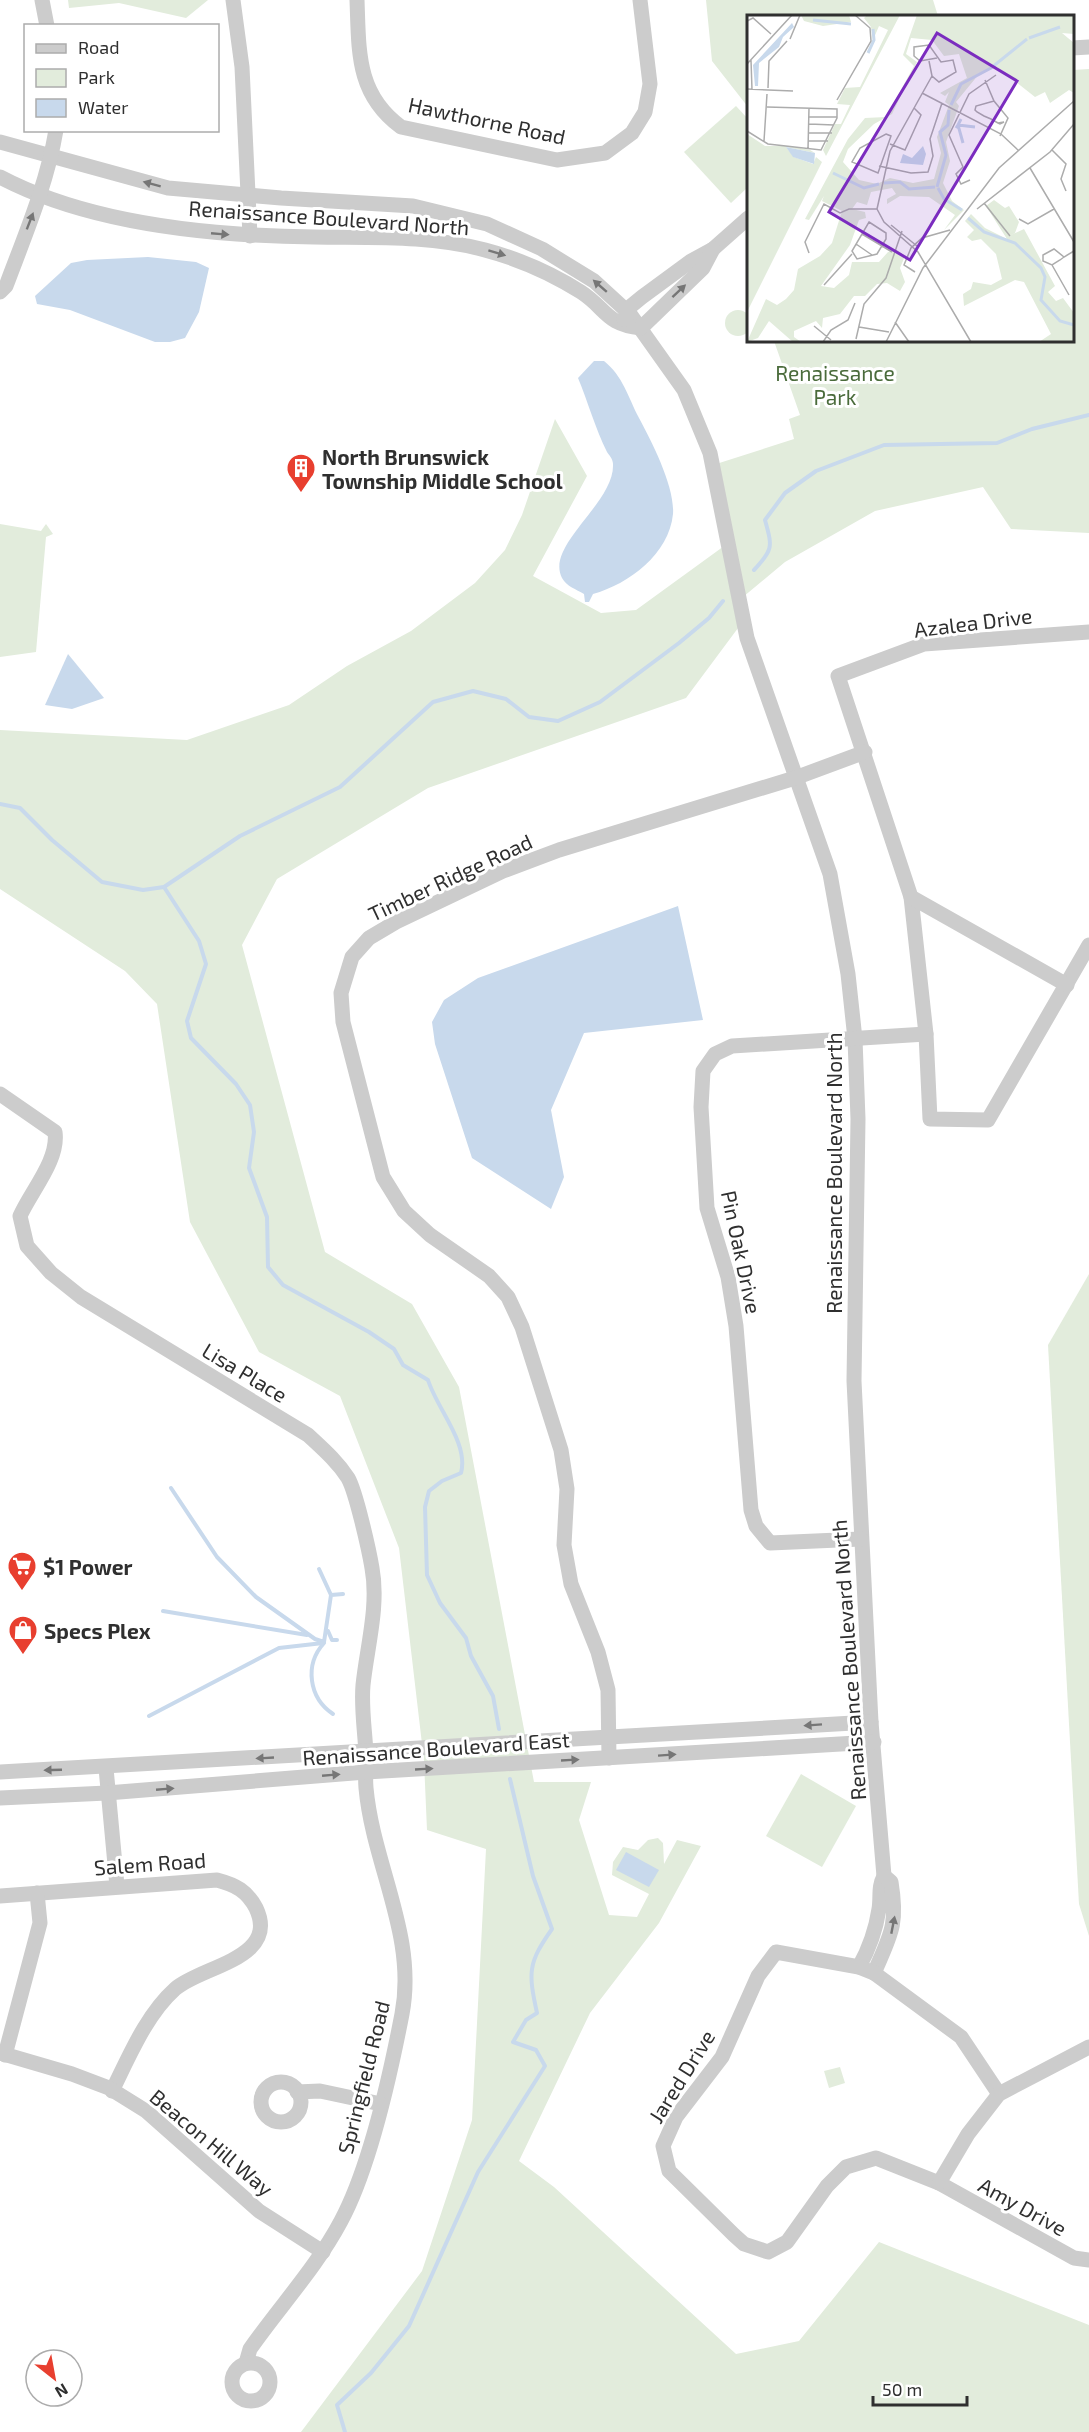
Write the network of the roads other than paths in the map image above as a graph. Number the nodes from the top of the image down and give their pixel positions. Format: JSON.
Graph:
{"nodes":[{"id":1,"x":42,"y":0,"type":"edge"},
{"id":2,"x":233,"y":0,"type":"edge"},
{"id":3,"x":357,"y":0,"type":"edge"},
{"id":4,"x":640,"y":0,"type":"edge"},
{"id":5,"x":47,"y":24,"type":"edge"},
{"id":6,"x":1089,"y":47,"type":"edge"},
{"id":7,"x":1074,"y":48,"type":"edge"},
{"id":8,"x":56,"y":132,"type":"edge"},
{"id":9,"x":0,"y":142,"type":"edge"},
{"id":10,"x":52,"y":157,"type":"junction"},
{"id":11,"x":0,"y":177,"type":"edge"},
{"id":12,"x":40,"y":195,"type":"junction"},
{"id":13,"x":247,"y":195,"type":"junction"},
{"id":14,"x":747,"y":219,"type":"edge"},
{"id":15,"x":250,"y":236,"type":"junction"},
{"id":16,"x":713,"y":249,"type":"junction"},
{"id":17,"x":0,"y":292,"type":"edge"},
{"id":18,"x":628,"y":312,"type":"junction"},
{"id":19,"x":620,"y":326,"type":"junction"},
{"id":20,"x":640,"y":328,"type":"junction"},
{"id":21,"x":1089,"y":632,"type":"edge"},
{"id":22,"x":865,"y":752,"type":"junction"},
{"id":23,"x":795,"y":778,"type":"junction"},
{"id":24,"x":911,"y":897,"type":"junction"},
{"id":25,"x":1089,"y":945,"type":"edge"},
{"id":26,"x":1067,"y":985,"type":"junction"},
{"id":27,"x":926,"y":1034,"type":"junction"},
{"id":28,"x":855,"y":1040,"type":"junction"},
{"id":29,"x":0,"y":1094,"type":"edge"},
{"id":30,"x":861,"y":1539,"type":"junction"},
{"id":31,"x":871,"y":1722,"type":"junction"},
{"id":32,"x":609,"y":1738,"type":"junction"},
{"id":33,"x":874,"y":1742,"type":"junction"},
{"id":34,"x":366,"y":1752,"type":"junction"},
{"id":35,"x":609,"y":1758,"type":"junction"},
{"id":36,"x":106,"y":1768,"type":"junction"},
{"id":37,"x":0,"y":1772,"type":"edge"},
{"id":38,"x":366,"y":1772,"type":"junction"},
{"id":39,"x":107,"y":1793,"type":"junction"},
{"id":40,"x":0,"y":1798,"type":"edge"},
{"id":41,"x":884,"y":1876,"type":"junction"},
{"id":42,"x":117,"y":1886,"type":"junction"},
{"id":43,"x":37,"y":1893,"type":"junction"},
{"id":44,"x":0,"y":1896,"type":"edge"},
{"id":45,"x":860,"y":1967,"type":"junction"},
{"id":46,"x":874,"y":1973,"type":"junction"},
{"id":47,"x":1089,"y":2047,"type":"edge"},
{"id":48,"x":3,"y":2054,"type":"edge"},
{"id":49,"x":112,"y":2091,"type":"junction"},
{"id":50,"x":297,"y":2092,"type":"dead end"},
{"id":51,"x":999,"y":2094,"type":"junction"},
{"id":52,"x":381,"y":2103,"type":"junction"},
{"id":53,"x":939,"y":2183,"type":"junction"},
{"id":54,"x":323,"y":2253,"type":"junction"},
{"id":55,"x":1089,"y":2260,"type":"edge"},
{"id":56,"x":246,"y":2363,"type":"dead end"}],
"edges":[{"from":1,"to":5,"type":"street"},
{"from":2,"to":13,"type":"street"},
{"from":3,"to":4,"type":"street","name":"Hawthorne Road"},
{"from":6,"to":7,"type":"street"},
{"from":8,"to":10,"type":"street"},
{"from":9,"to":10,"type":"street","name":"Renaissance Boulevard North"},
{"from":10,"to":12,"type":"street"},
{"from":13,"to":10,"type":"street","name":"Renaissance Boulevard North","one_way":true},
{"from":11,"to":12,"type":"street","name":"Renaissance Boulevard North"},
{"from":12,"to":15,"type":"street","name":"Renaissance Boulevard North","one_way":true},
{"from":17,"to":12,"type":"street","one_way":true},
{"from":13,"to":15,"type":"street"},
{"from":18,"to":13,"type":"street","name":"Renaissance Boulevard North","one_way":true},
{"from":14,"to":16,"type":"street"},
{"from":15,"to":19,"type":"street","name":"Renaissance Boulevard North","one_way":true},
{"from":16,"to":18,"type":"street"},
{"from":20,"to":16,"type":"street","one_way":true},
{"from":18,"to":19,"type":"street"},
{"from":18,"to":20,"type":"street","name":"Renaissance Boulevard North"},
{"from":19,"to":20,"type":"street"},
{"from":20,"to":23,"type":"street","name":"Renaissance Boulevard North"},
{"from":21,"to":22,"type":"street","name":"Azalea Drive"},
{"from":22,"to":23,"type":"street"},
{"from":22,"to":24,"type":"street","name":"Azalea Drive"},
{"from":23,"to":28,"type":"street","name":"Renaissance Boulevard North"},
{"from":23,"to":32,"type":"street","name":"Timber Ridge Road"},
{"from":24,"to":26,"type":"street"},
{"from":24,"to":27,"type":"street","name":"Azalea Drive"},
{"from":25,"to":26,"type":"street","name":"Azalea Drive"},
{"from":26,"to":27,"type":"street","name":"Azalea Drive"},
{"from":27,"to":28,"type":"street"},
{"from":28,"to":30,"type":"street","name":"Renaissance Boulevard North"},
{"from":28,"to":30,"type":"street","name":"Pin Oak Drive"},
{"from":29,"to":34,"type":"street","name":"Lisa Place"},
{"from":30,"to":31,"type":"street","name":"Renaissance Boulevard North"},
{"from":31,"to":32,"type":"street","name":"Renaissance Boulevard East","one_way":true},
{"from":31,"to":33,"type":"street","name":"Renaissance Boulevard North"},
{"from":32,"to":34,"type":"street","name":"Renaissance Boulevard East"},
{"from":32,"to":35,"type":"street","name":"Timber Ridge Road"},
{"from":35,"to":33,"type":"street","name":"Renaissance Boulevard East","one_way":true},
{"from":33,"to":41,"type":"street","name":"Renaissance Boulevard North"},
{"from":34,"to":36,"type":"street","name":"Renaissance Boulevard East","one_way":true},
{"from":34,"to":38,"type":"street","name":"Lisa Place"},
{"from":38,"to":35,"type":"street","name":"Renaissance Boulevard East","one_way":true},
{"from":36,"to":37,"type":"street","name":"Renaissance Boulevard East","one_way":true},
{"from":36,"to":39,"type":"street"},
{"from":39,"to":38,"type":"street","name":"Renaissance Boulevard East","one_way":true},
{"from":38,"to":52,"type":"street","name":"Springfield Road"},
{"from":39,"to":40,"type":"street","name":"Renaissance Boulevard East"},
{"from":39,"to":42,"type":"street"},
{"from":41,"to":45,"type":"street","name":"Renaissance Boulevard North"},
{"from":46,"to":41,"type":"street","name":"Renaissance Boulevard North","one_way":true},
{"from":42,"to":43,"type":"street","name":"Salem Road"},
{"from":42,"to":49,"type":"street","name":"Salem Road"},
{"from":43,"to":44,"type":"street","name":"Salem Road"},
{"from":43,"to":48,"type":"street"},
{"from":45,"to":46,"type":"street","name":"Jared Drive"},
{"from":45,"to":53,"type":"street","name":"Jared Drive"},
{"from":46,"to":51,"type":"street","name":"Jared Drive"},
{"from":47,"to":51,"type":"street"},
{"from":48,"to":49,"type":"street","name":"Beacon Hill Way"},
{"from":49,"to":54,"type":"street","name":"Beacon Hill Way"},
{"from":50,"to":52,"type":"street"},
{"from":51,"to":53,"type":"street"},
{"from":52,"to":54,"type":"street","name":"Springfield Road"},
{"from":53,"to":55,"type":"street","name":"Amy Drive"},
{"from":54,"to":56,"type":"street","name":"Springfield Road"}]}
